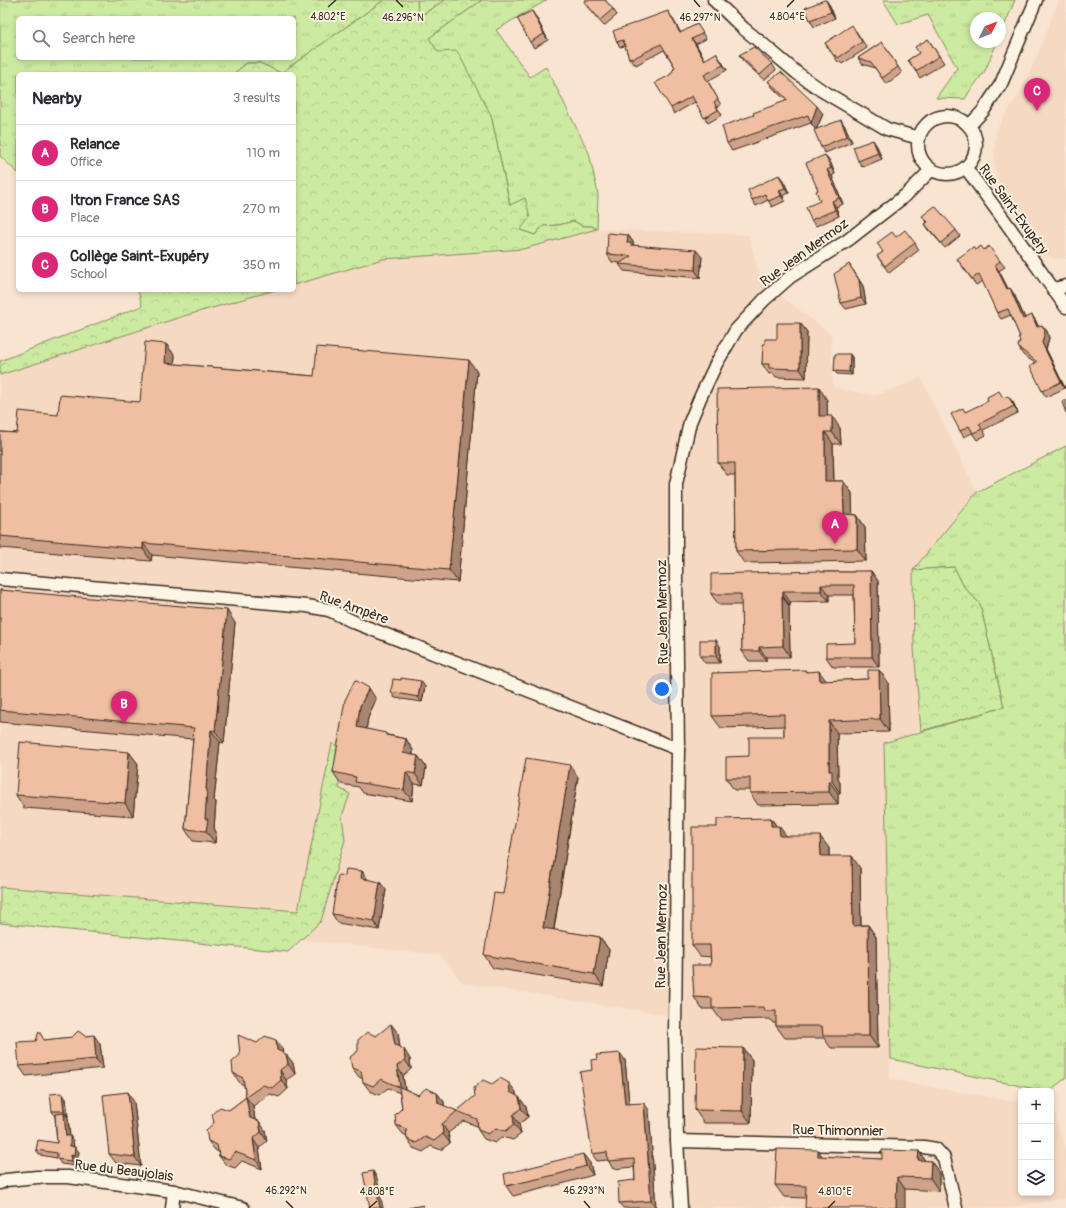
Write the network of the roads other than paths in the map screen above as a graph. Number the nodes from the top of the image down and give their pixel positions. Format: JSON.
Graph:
{"nodes":[{"id":1,"x":1036,"y":0,"type":"edge"},
{"id":2,"x":715,"y":1,"type":"edge"},
{"id":3,"x":969,"y":126,"type":"junction"},
{"id":4,"x":919,"y":138,"type":"junction"},
{"id":5,"x":966,"y":168,"type":"junction"},
{"id":6,"x":931,"y":170,"type":"junction"},
{"id":7,"x":1066,"y":286,"type":"edge"},
{"id":8,"x":1054,"y":289,"type":"junction"},
{"id":9,"x":1066,"y":307,"type":"edge"},
{"id":10,"x":0,"y":579,"type":"edge"},
{"id":11,"x":678,"y":749,"type":"junction"},
{"id":12,"x":676,"y":1141,"type":"junction"},
{"id":13,"x":2,"y":1178,"type":"edge"},
{"id":14,"x":174,"y":1191,"type":"junction"},
{"id":15,"x":172,"y":1208,"type":"edge"},
{"id":16,"x":243,"y":1208,"type":"edge"},
{"id":17,"x":681,"y":1208,"type":"edge"},
{"id":18,"x":956,"y":1208,"type":"edge"}],
"edges":[{"from":1,"to":3,"type":"street"},
{"from":2,"to":4,"type":"street"},
{"from":3,"to":4,"type":"street"},
{"from":3,"to":5,"type":"street"},
{"from":4,"to":6,"type":"street"},
{"from":5,"to":6,"type":"street"},
{"from":5,"to":8,"type":"street","name":"Rue Saint-Exupéry"},
{"from":6,"to":11,"type":"street","name":"Rue Jean Mermoz"},
{"from":7,"to":8,"type":"street"},
{"from":8,"to":9,"type":"street","name":"Rue Saint-Exupéry"},
{"from":10,"to":11,"type":"street","name":"Rue Ampère"},
{"from":11,"to":12,"type":"street","name":"Rue Jean Mermoz"},
{"from":12,"to":17,"type":"street","name":"Rue Jean Mermoz"},
{"from":12,"to":18,"type":"street","name":"Rue Thimonnier"},
{"from":13,"to":14,"type":"street","name":"Rue du Beaujolais"},
{"from":14,"to":15,"type":"street"},
{"from":14,"to":16,"type":"street","name":"Rue du Beaujolais"}]}
